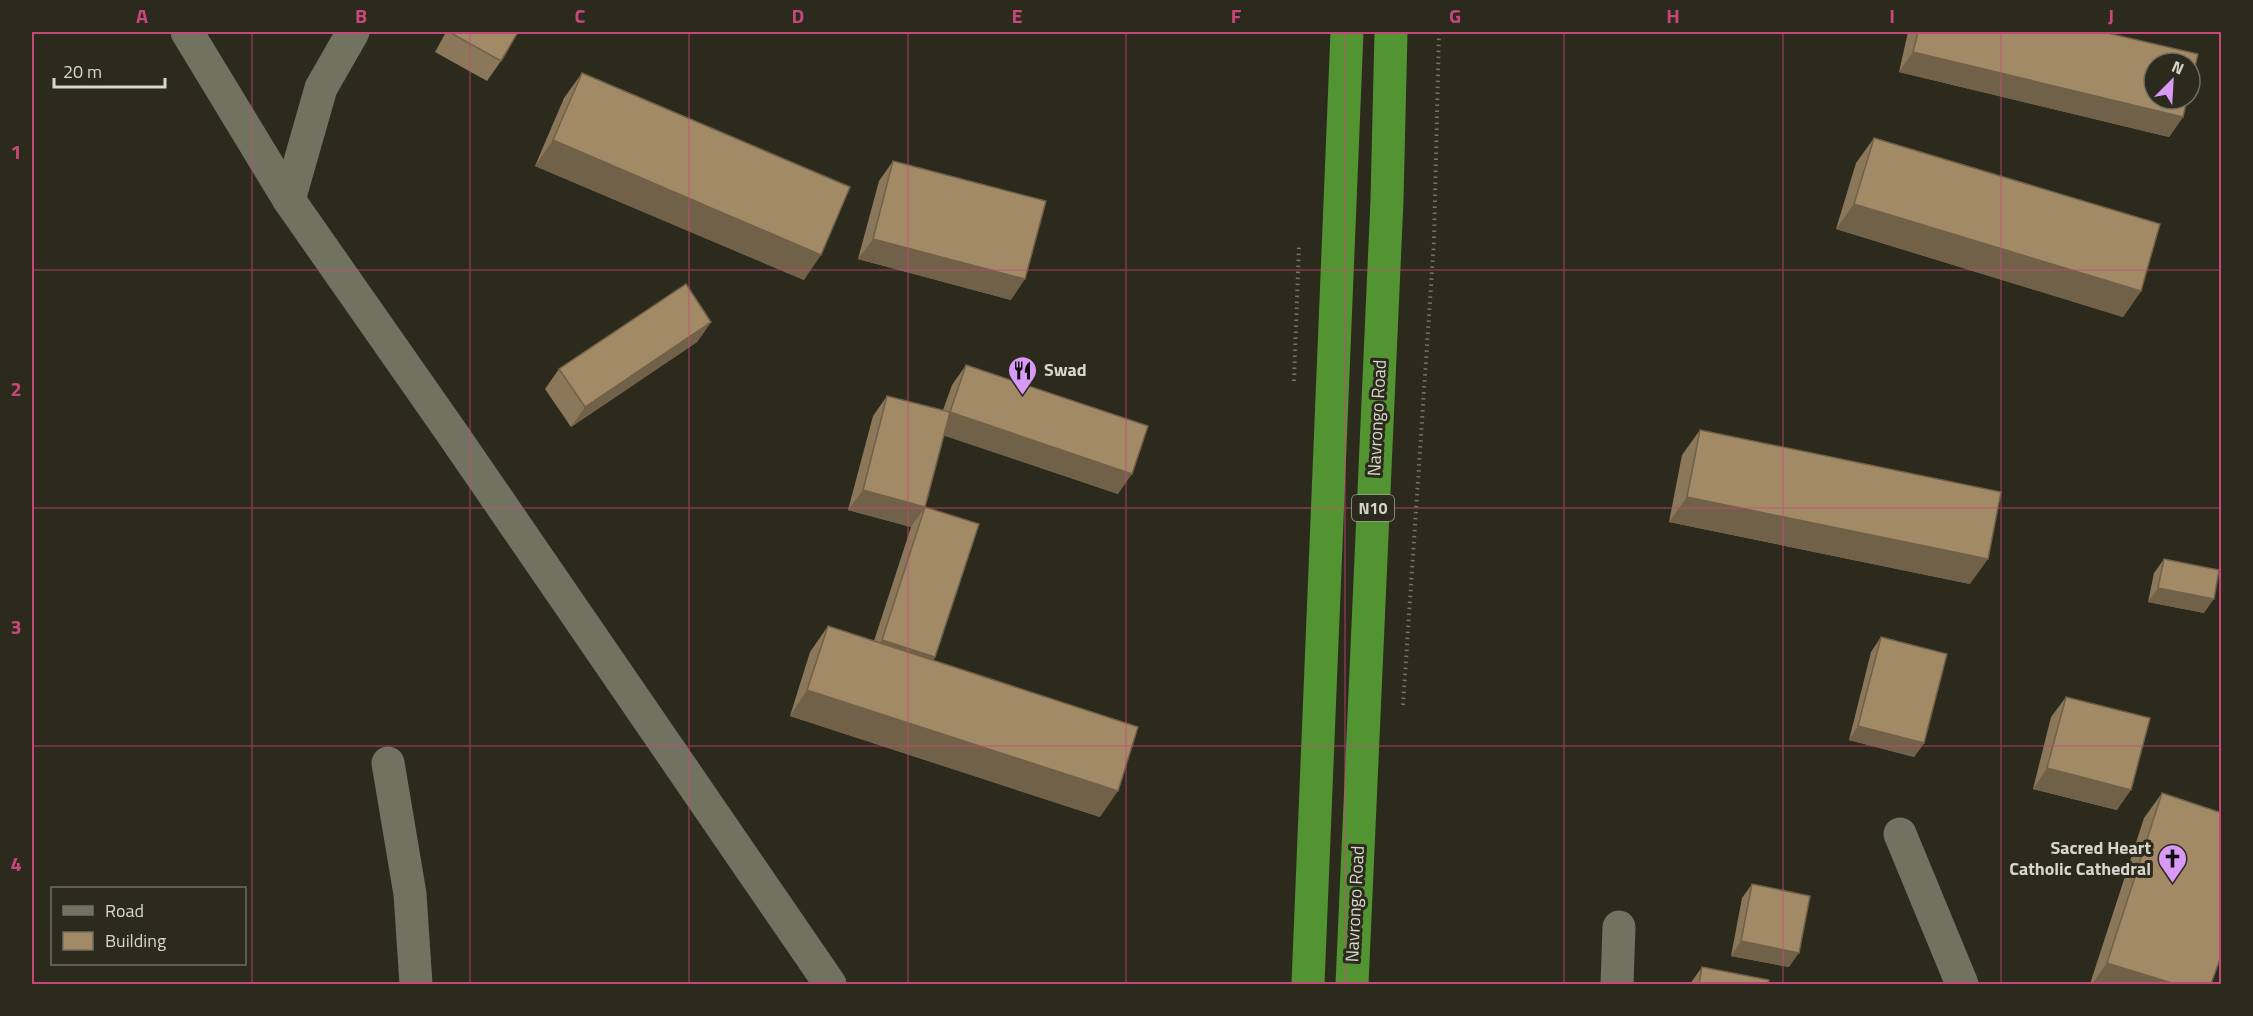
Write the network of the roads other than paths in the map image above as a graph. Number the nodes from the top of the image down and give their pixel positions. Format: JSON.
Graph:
{"nodes":[{"id":1,"x":187,"y":32,"type":"edge"},
{"id":2,"x":353,"y":32,"type":"edge"},
{"id":3,"x":1347,"y":32,"type":"edge"},
{"id":4,"x":1391,"y":32,"type":"edge"},
{"id":5,"x":288,"y":200,"type":"junction"},
{"id":6,"x":388,"y":764,"type":"dead end"},
{"id":7,"x":1900,"y":834,"type":"dead end"},
{"id":8,"x":1619,"y":927,"type":"dead end"},
{"id":9,"x":416,"y":984,"type":"edge"},
{"id":10,"x":830,"y":984,"type":"edge"},
{"id":11,"x":1308,"y":984,"type":"edge"},
{"id":12,"x":1352,"y":984,"type":"edge"},
{"id":13,"x":1617,"y":984,"type":"edge"},
{"id":14,"x":1962,"y":984,"type":"edge"}],
"edges":[{"from":1,"to":5,"type":"street"},
{"from":2,"to":5,"type":"street"},
{"from":3,"to":11,"type":"highway","number":"N10"},
{"from":4,"to":12,"type":"highway","name":"Navrongo Road","number":"N10"},
{"from":5,"to":10,"type":"street"},
{"from":6,"to":9,"type":"street"},
{"from":7,"to":14,"type":"street"},
{"from":8,"to":13,"type":"street"}]}
